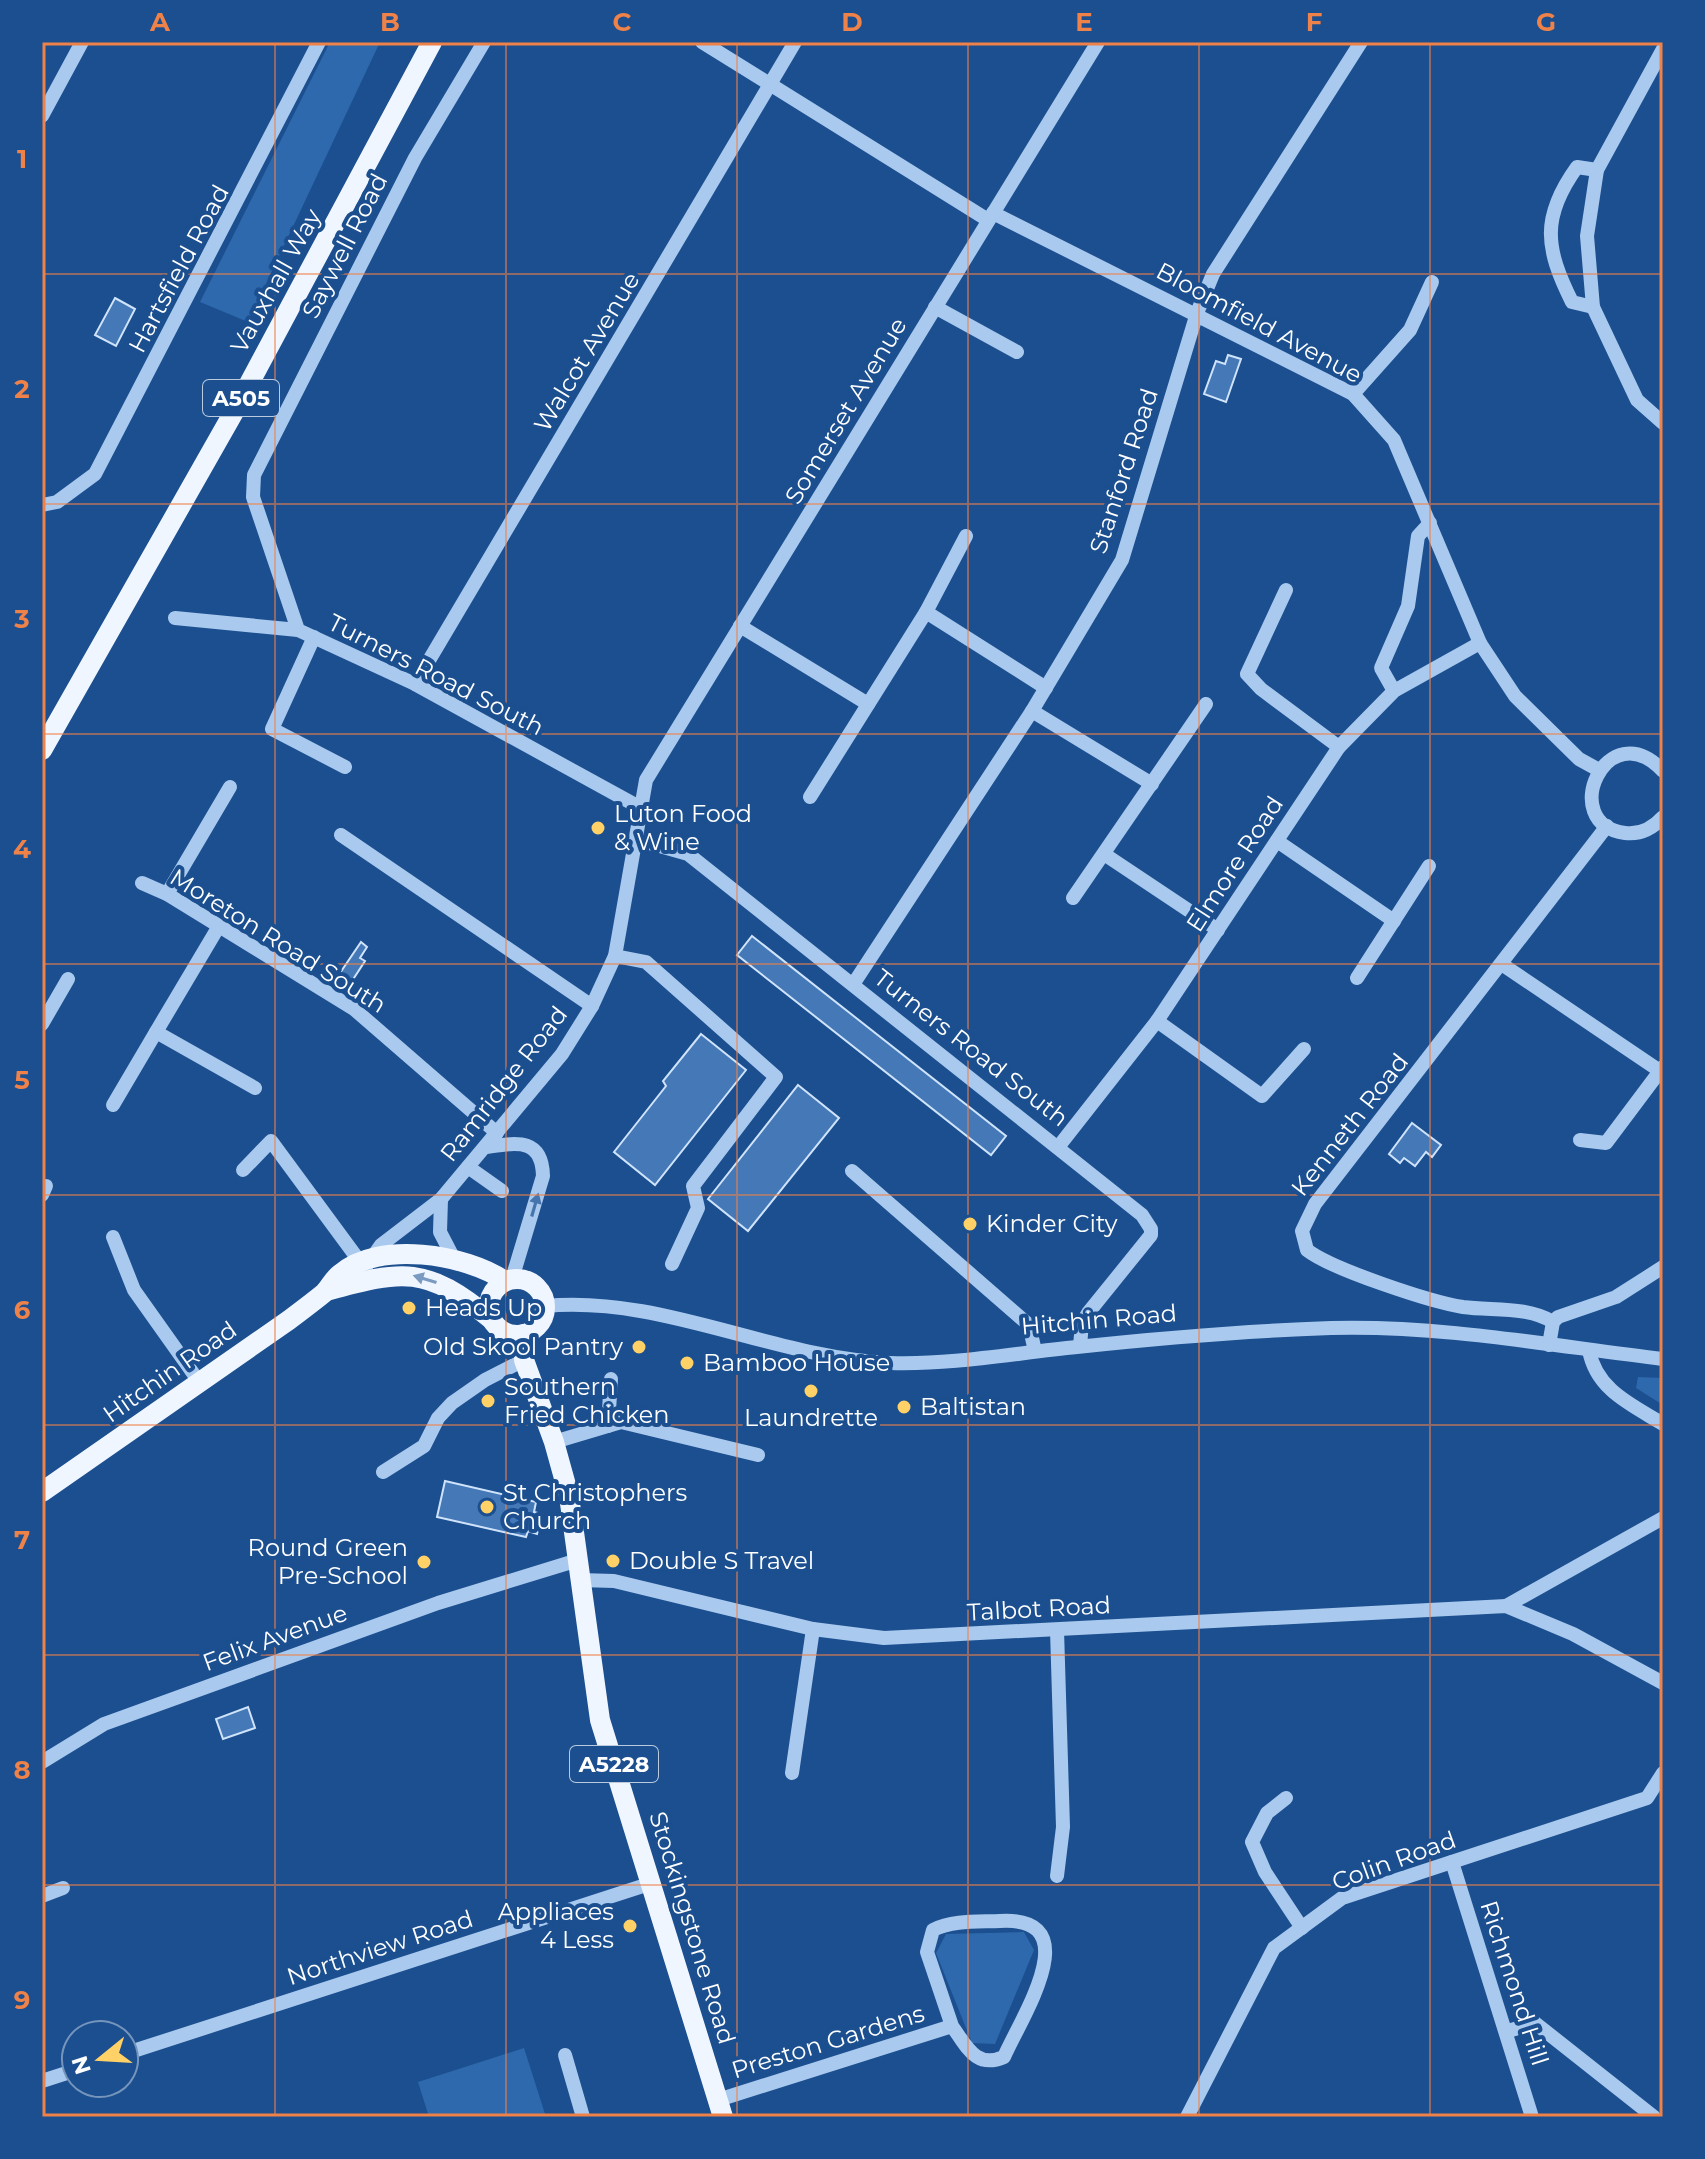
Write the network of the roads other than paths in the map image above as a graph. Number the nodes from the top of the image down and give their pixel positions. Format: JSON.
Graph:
{"nodes":[{"id":1,"x":82,"y":42,"type":"edge"},
{"id":2,"x":319,"y":42,"type":"edge"},
{"id":3,"x":432,"y":42,"type":"edge"},
{"id":4,"x":484,"y":42,"type":"edge"},
{"id":5,"x":702,"y":42,"type":"edge"},
{"id":6,"x":795,"y":42,"type":"edge"},
{"id":7,"x":1098,"y":42,"type":"edge"},
{"id":8,"x":1361,"y":42,"type":"edge"},
{"id":9,"x":1663,"y":49,"type":"edge"},
{"id":10,"x":770,"y":83,"type":"junction"},
{"id":11,"x":42,"y":116,"type":"edge"},
{"id":12,"x":1597,"y":170,"type":"junction"},
{"id":13,"x":990,"y":216,"type":"junction"},
{"id":14,"x":1432,"y":282,"type":"dead end"},
{"id":15,"x":935,"y":307,"type":"junction"},
{"id":16,"x":1593,"y":307,"type":"junction"},
{"id":17,"x":1197,"y":313,"type":"junction"},
{"id":18,"x":1017,"y":352,"type":"dead end"},
{"id":19,"x":1353,"y":394,"type":"junction"},
{"id":20,"x":1663,"y":423,"type":"edge"},
{"id":21,"x":254,"y":475,"type":"joint"},
{"id":22,"x":50,"y":503,"type":"edge"},
{"id":23,"x":1430,"y":523,"type":"junction"},
{"id":24,"x":966,"y":536,"type":"dead end"},
{"id":25,"x":1286,"y":590,"type":"dead end"},
{"id":26,"x":926,"y":612,"type":"junction"},
{"id":27,"x":175,"y":618,"type":"dead end"},
{"id":28,"x":740,"y":626,"type":"junction"},
{"id":29,"x":298,"y":630,"type":"junction"},
{"id":30,"x":314,"y":637,"type":"junction"},
{"id":31,"x":1480,"y":643,"type":"junction"},
{"id":32,"x":415,"y":684,"type":"junction"},
{"id":33,"x":1046,"y":688,"type":"junction"},
{"id":34,"x":1394,"y":691,"type":"junction"},
{"id":35,"x":868,"y":704,"type":"junction"},
{"id":36,"x":1206,"y":704,"type":"dead end"},
{"id":37,"x":1032,"y":711,"type":"junction"},
{"id":38,"x":1339,"y":747,"type":"junction"},
{"id":39,"x":1663,"y":749,"type":"edge"},
{"id":40,"x":42,"y":750,"type":"edge"},
{"id":41,"x":345,"y":767,"type":"dead end"},
{"id":42,"x":1659,"y":767,"type":"edge"},
{"id":43,"x":1599,"y":770,"type":"junction"},
{"id":44,"x":1152,"y":784,"type":"junction"},
{"id":45,"x":230,"y":787,"type":"dead end"},
{"id":46,"x":810,"y":797,"type":"dead end"},
{"id":47,"x":639,"y":807,"type":"junction"},
{"id":48,"x":1661,"y":822,"type":"edge"},
{"id":49,"x":1607,"y":826,"type":"junction"},
{"id":50,"x":341,"y":835,"type":"dead end"},
{"id":51,"x":635,"y":839,"type":"junction"},
{"id":52,"x":1277,"y":841,"type":"junction"},
{"id":53,"x":1104,"y":854,"type":"junction"},
{"id":54,"x":1429,"y":866,"type":"dead end"},
{"id":55,"x":142,"y":883,"type":"dead end"},
{"id":56,"x":167,"y":894,"type":"junction"},
{"id":57,"x":1073,"y":898,"type":"dead end"},
{"id":58,"x":1394,"y":921,"type":"junction"},
{"id":59,"x":219,"y":926,"type":"junction"},
{"id":60,"x":1218,"y":930,"type":"junction"},
{"id":61,"x":615,"y":956,"type":"junction"},
{"id":62,"x":1503,"y":965,"type":"junction"},
{"id":63,"x":1357,"y":978,"type":"dead end"},
{"id":64,"x":68,"y":979,"type":"dead end"},
{"id":65,"x":854,"y":983,"type":"junction"},
{"id":66,"x":592,"y":1006,"type":"junction"},
{"id":67,"x":1157,"y":1021,"type":"junction"},
{"id":68,"x":42,"y":1024,"type":"edge"},
{"id":69,"x":156,"y":1032,"type":"junction"},
{"id":70,"x":1304,"y":1049,"type":"dead end"},
{"id":71,"x":1661,"y":1069,"type":"edge"},
{"id":72,"x":255,"y":1088,"type":"dead end"},
{"id":73,"x":113,"y":1105,"type":"dead end"},
{"id":74,"x":497,"y":1133,"type":"junction"},
{"id":75,"x":1580,"y":1140,"type":"dead end"},
{"id":76,"x":1059,"y":1146,"type":"junction"},
{"id":77,"x":486,"y":1147,"type":"junction"},
{"id":78,"x":468,"y":1167,"type":"junction"},
{"id":79,"x":243,"y":1170,"type":"dead end"},
{"id":80,"x":852,"y":1171,"type":"dead end"},
{"id":81,"x":502,"y":1191,"type":"dead end"},
{"id":82,"x":441,"y":1199,"type":"junction"},
{"id":83,"x":113,"y":1237,"type":"dead end"},
{"id":84,"x":454,"y":1259,"type":"junction"},
{"id":85,"x":672,"y":1264,"type":"dead end"},
{"id":86,"x":368,"y":1265,"type":"junction"},
{"id":87,"x":1663,"y":1267,"type":"edge"},
{"id":88,"x":508,"y":1280,"type":"junction"},
{"id":89,"x":545,"y":1306,"type":"junction"},
{"id":90,"x":491,"y":1319,"type":"junction"},
{"id":91,"x":1553,"y":1322,"type":"junction"},
{"id":92,"x":523,"y":1334,"type":"junction"},
{"id":93,"x":1549,"y":1345,"type":"junction"},
{"id":94,"x":1080,"y":1346,"type":"junction"},
{"id":95,"x":1589,"y":1350,"type":"junction"},
{"id":96,"x":1035,"y":1351,"type":"junction"},
{"id":97,"x":1663,"y":1359,"type":"edge"},
{"id":98,"x":524,"y":1360,"type":"junction"},
{"id":99,"x":611,"y":1379,"type":"dead end"},
{"id":100,"x":200,"y":1383,"type":"junction"},
{"id":101,"x":1663,"y":1424,"type":"edge"},
{"id":102,"x":608,"y":1426,"type":"junction"},
{"id":103,"x":554,"y":1442,"type":"junction"},
{"id":104,"x":758,"y":1455,"type":"dead end"},
{"id":105,"x":383,"y":1472,"type":"dead end"},
{"id":106,"x":42,"y":1492,"type":"edge"},
{"id":107,"x":1663,"y":1518,"type":"edge"},
{"id":108,"x":579,"y":1570,"type":"junction"},
{"id":109,"x":1506,"y":1606,"type":"junction"},
{"id":110,"x":813,"y":1629,"type":"junction"},
{"id":111,"x":1057,"y":1630,"type":"junction"},
{"id":112,"x":1663,"y":1683,"type":"edge"},
{"id":113,"x":42,"y":1762,"type":"edge"},
{"id":114,"x":792,"y":1773,"type":"dead end"},
{"id":115,"x":1663,"y":1773,"type":"edge"},
{"id":116,"x":1286,"y":1798,"type":"dead end"},
{"id":117,"x":1452,"y":1862,"type":"junction"},
{"id":118,"x":1057,"y":1876,"type":"dead end"},
{"id":119,"x":649,"y":1884,"type":"junction"},
{"id":120,"x":63,"y":1888,"type":"dead end"},
{"id":121,"x":42,"y":1896,"type":"edge"},
{"id":122,"x":1302,"y":1928,"type":"junction"},
{"id":123,"x":952,"y":2026,"type":"junction"},
{"id":124,"x":1508,"y":2031,"type":"junction"},
{"id":125,"x":140,"y":2049,"type":"edge"},
{"id":126,"x":565,"y":2055,"type":"dead end"},
{"id":127,"x":42,"y":2064,"type":"edge"},
{"id":128,"x":45,"y":2080,"type":"edge"},
{"id":129,"x":718,"y":2112,"type":"edge"},
{"id":130,"x":583,"y":2117,"type":"edge"},
{"id":131,"x":1187,"y":2117,"type":"edge"},
{"id":132,"x":1532,"y":2117,"type":"edge"},
{"id":133,"x":1654,"y":2117,"type":"edge"}],
"edges":[{"from":1,"to":11,"type":"street"},
{"from":2,"to":22,"type":"street","name":"Hartsfield Road"},
{"from":3,"to":40,"type":"main road","name":"Vauxhall Way","number":"A505"},
{"from":4,"to":21,"type":"street","name":"Saywell Road"},
{"from":5,"to":10,"type":"street","name":"Bloomfield Avenue"},
{"from":6,"to":10,"type":"street","name":"Walcot Avenue"},
{"from":7,"to":13,"type":"street","name":"Somerset Avenue"},
{"from":8,"to":17,"type":"street","name":"Stanford Road"},
{"from":9,"to":12,"type":"street"},
{"from":10,"to":13,"type":"street","name":"Bloomfield Avenue"},
{"from":10,"to":32,"type":"street","name":"Walcot Avenue"},
{"from":12,"to":16,"type":"street"},
{"from":12,"to":16,"type":"street"},
{"from":13,"to":15,"type":"street","name":"Somerset Avenue"},
{"from":13,"to":17,"type":"street","name":"Bloomfield Avenue"},
{"from":14,"to":19,"type":"street"},
{"from":15,"to":18,"type":"street"},
{"from":15,"to":28,"type":"street","name":"Somerset Avenue"},
{"from":16,"to":20,"type":"street"},
{"from":17,"to":19,"type":"street","name":"Bloomfield Avenue"},
{"from":17,"to":33,"type":"street","name":"Stanford Road"},
{"from":19,"to":23,"type":"street","name":"Bloomfield Avenue"},
{"from":21,"to":29,"type":"street","name":"Turners Road South"},
{"from":23,"to":31,"type":"street","name":"Bloomfield Avenue"},
{"from":23,"to":34,"type":"street"},
{"from":24,"to":26,"type":"street"},
{"from":25,"to":38,"type":"street"},
{"from":26,"to":33,"type":"street"},
{"from":26,"to":35,"type":"street"},
{"from":27,"to":29,"type":"street","name":"Turners Road South"},
{"from":28,"to":35,"type":"street"},
{"from":28,"to":47,"type":"street","name":"Somerset Avenue"},
{"from":29,"to":30,"type":"street","name":"Turners Road South"},
{"from":30,"to":32,"type":"street","name":"Turners Road South"},
{"from":30,"to":41,"type":"street"},
{"from":31,"to":34,"type":"street","name":"Elmore Road"},
{"from":31,"to":43,"type":"street","name":"Bloomfield Avenue"},
{"from":32,"to":47,"type":"street","name":"Turners Road South"},
{"from":33,"to":37,"type":"street","name":"Stanford Road"},
{"from":34,"to":38,"type":"street","name":"Elmore Road"},
{"from":35,"to":46,"type":"street"},
{"from":36,"to":44,"type":"street"},
{"from":37,"to":44,"type":"street"},
{"from":37,"to":65,"type":"street","name":"Stanford Road"},
{"from":38,"to":52,"type":"street","name":"Elmore Road"},
{"from":39,"to":42,"type":"street"},
{"from":42,"to":43,"type":"street"},
{"from":43,"to":49,"type":"street"},
{"from":44,"to":53,"type":"street"},
{"from":45,"to":56,"type":"street"},
{"from":47,"to":51,"type":"street","name":"Ramridge Road"},
{"from":48,"to":49,"type":"street"},
{"from":49,"to":62,"type":"street","name":"Kenneth Road"},
{"from":50,"to":66,"type":"street"},
{"from":51,"to":61,"type":"street","name":"Ramridge Road"},
{"from":51,"to":65,"type":"street","name":"Turners Road South"},
{"from":52,"to":58,"type":"street"},
{"from":52,"to":60,"type":"street","name":"Elmore Road"},
{"from":53,"to":57,"type":"street"},
{"from":53,"to":60,"type":"street"},
{"from":54,"to":58,"type":"street"},
{"from":55,"to":56,"type":"street","name":"Moreton Road South"},
{"from":56,"to":59,"type":"street","name":"Moreton Road South"},
{"from":58,"to":63,"type":"street"},
{"from":59,"to":69,"type":"street"},
{"from":59,"to":74,"type":"street","name":"Moreton Road South"},
{"from":60,"to":67,"type":"street","name":"Elmore Road"},
{"from":61,"to":66,"type":"street","name":"Ramridge Road"},
{"from":61,"to":85,"type":"street"},
{"from":62,"to":71,"type":"street"},
{"from":62,"to":91,"type":"street","name":"Kenneth Road"},
{"from":64,"to":68,"type":"street"},
{"from":65,"to":76,"type":"street","name":"Turners Road South"},
{"from":66,"to":74,"type":"street","name":"Ramridge Road"},
{"from":67,"to":70,"type":"street"},
{"from":67,"to":76,"type":"street","name":"Elmore Road"},
{"from":69,"to":72,"type":"street"},
{"from":69,"to":73,"type":"street"},
{"from":71,"to":75,"type":"street"},
{"from":74,"to":77,"type":"street","name":"Ramridge Road"},
{"from":76,"to":94,"type":"street","name":"Turners Road South"},
{"from":77,"to":78,"type":"street","name":"Ramridge Road"},
{"from":88,"to":77,"type":"street","one_way":true},
{"from":78,"to":81,"type":"street"},
{"from":78,"to":82,"type":"street","name":"Ramridge Road"},
{"from":79,"to":86,"type":"street"},
{"from":80,"to":96,"type":"street"},
{"from":82,"to":84,"type":"street","name":"Ramridge Road"},
{"from":82,"to":86,"type":"street","name":"Ramridge Road"},
{"from":83,"to":100,"type":"street"},
{"from":84,"to":86,"type":"main road"},
{"from":84,"to":88,"type":"main road"},
{"from":90,"to":86,"type":"main road","one_way":true},
{"from":86,"to":100,"type":"main road","name":"Hitchin Road"},
{"from":87,"to":91,"type":"street"},
{"from":88,"to":89,"type":"main road"},
{"from":88,"to":90,"type":"main road"},
{"from":89,"to":92,"type":"main road"},
{"from":89,"to":96,"type":"street","name":"Hitchin Road"},
{"from":90,"to":92,"type":"main road"},
{"from":91,"to":93,"type":"street"},
{"from":92,"to":98,"type":"main road","name":"Stockingstone Road","number":"A5228"},
{"from":93,"to":94,"type":"street","name":"Hitchin Road"},
{"from":93,"to":95,"type":"street","name":"Hitchin Road"},
{"from":94,"to":96,"type":"street","name":"Hitchin Road"},
{"from":95,"to":97,"type":"street","name":"Hitchin Road"},
{"from":95,"to":101,"type":"street"},
{"from":98,"to":103,"type":"main road","name":"Stockingstone Road","number":"A5228"},
{"from":98,"to":105,"type":"street"},
{"from":99,"to":102,"type":"street"},
{"from":100,"to":106,"type":"main road","name":"Hitchin Road"},
{"from":102,"to":103,"type":"street"},
{"from":102,"to":104,"type":"street"},
{"from":103,"to":108,"type":"main road","name":"Stockingstone Road","number":"A5228"},
{"from":107,"to":109,"type":"street"},
{"from":108,"to":110,"type":"street","name":"Talbot Road"},
{"from":108,"to":113,"type":"street","name":"Felix Avenue"},
{"from":108,"to":119,"type":"main road","name":"Stockingstone Road","number":"A5228"},
{"from":109,"to":111,"type":"street","name":"Talbot Road"},
{"from":109,"to":112,"type":"street"},
{"from":110,"to":111,"type":"street","name":"Talbot Road"},
{"from":110,"to":114,"type":"street"},
{"from":111,"to":118,"type":"street"},
{"from":115,"to":117,"type":"street","name":"Colin Road"},
{"from":116,"to":122,"type":"street"},
{"from":117,"to":122,"type":"street","name":"Colin Road"},
{"from":117,"to":124,"type":"street","name":"Richmond Hill"},
{"from":119,"to":125,"type":"street","name":"Northview Road"},
{"from":119,"to":129,"type":"main road","name":"Stockingstone Road","number":"A5228"},
{"from":120,"to":121,"type":"street"},
{"from":122,"to":131,"type":"street","name":"Colin Road"},
{"from":123,"to":123,"type":"street","name":"Preston Gardens"},
{"from":123,"to":129,"type":"street","name":"Preston Gardens"},
{"from":124,"to":132,"type":"street","name":"Richmond Hill"},
{"from":124,"to":133,"type":"street"},
{"from":126,"to":130,"type":"street"},
{"from":127,"to":128,"type":"street"}]}
